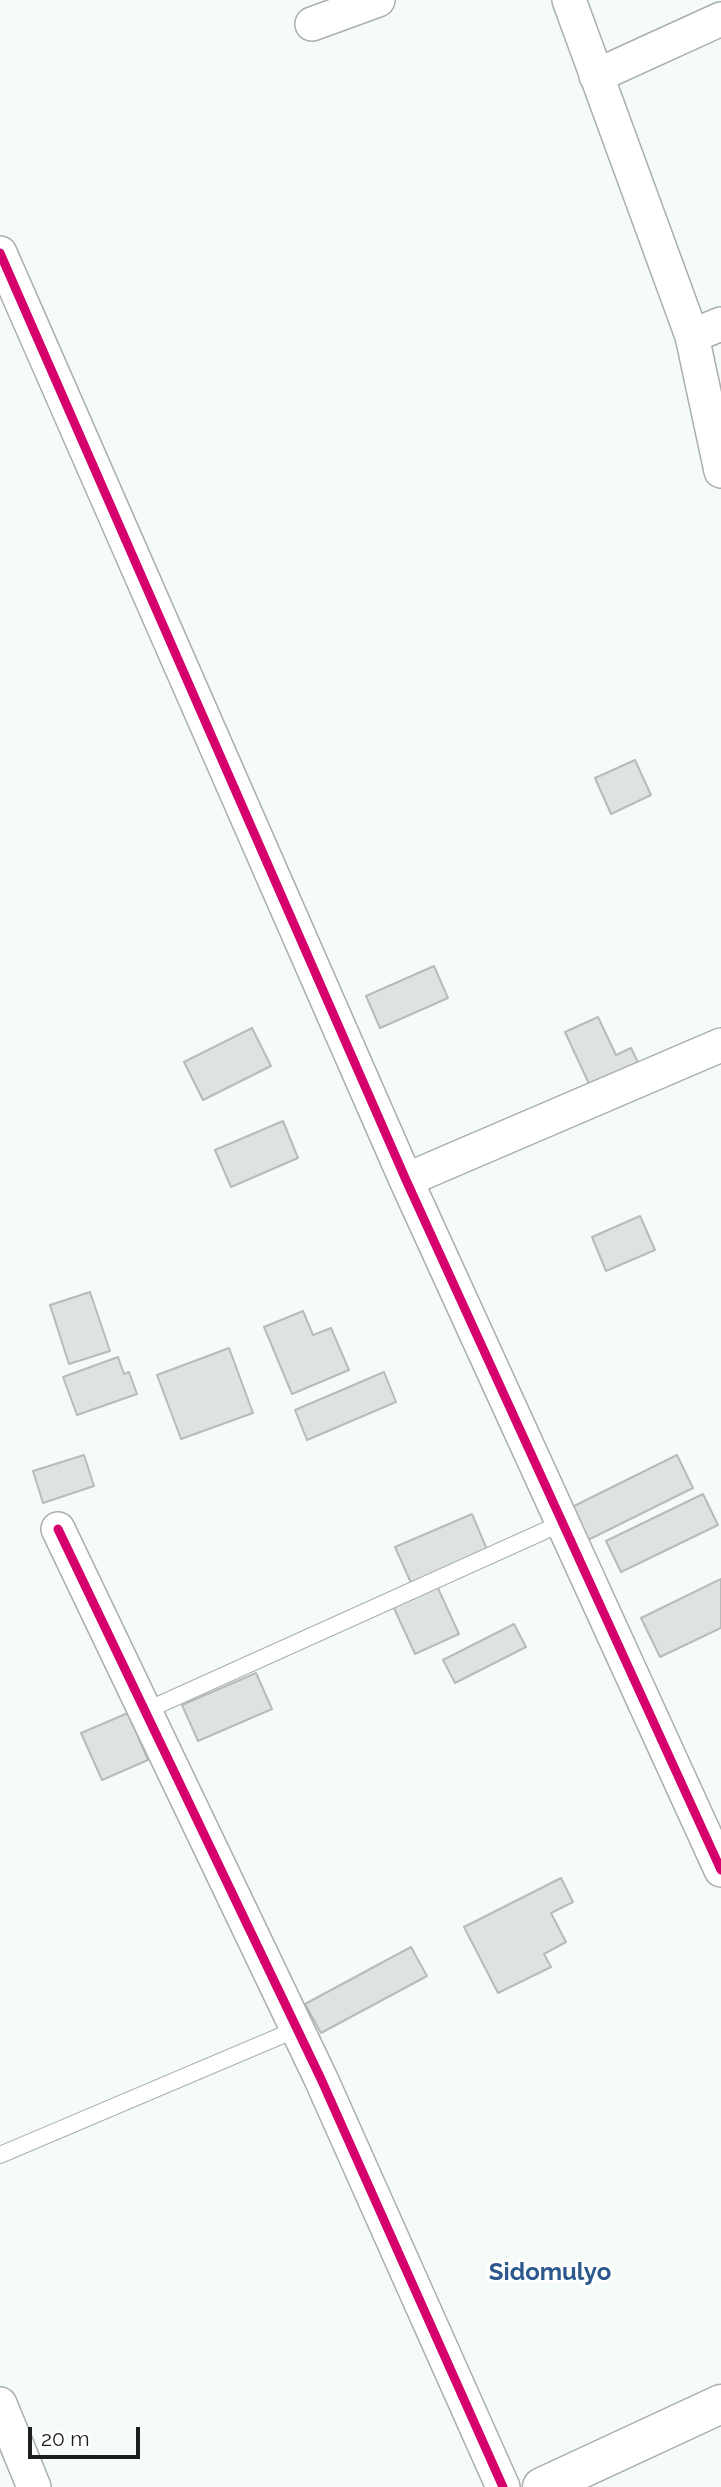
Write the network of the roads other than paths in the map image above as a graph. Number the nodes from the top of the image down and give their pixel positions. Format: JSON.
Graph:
{"nodes":[{"id":1,"x":378,"y":0,"type":"edge"},
{"id":2,"x":569,"y":0,"type":"edge"},
{"id":3,"x":721,"y":19,"type":"edge"},
{"id":4,"x":312,"y":24,"type":"dead end"},
{"id":5,"x":596,"y":76,"type":"junction"},
{"id":6,"x":0,"y":253,"type":"edge"},
{"id":7,"x":706,"y":330,"type":"edge"},
{"id":8,"x":721,"y":471,"type":"edge"},
{"id":9,"x":721,"y":1045,"type":"edge"},
{"id":10,"x":406,"y":1180,"type":"junction"},
{"id":11,"x":562,"y":1523,"type":"junction"},
{"id":12,"x":58,"y":1529,"type":"dead end"},
{"id":13,"x":145,"y":1711,"type":"junction"},
{"id":14,"x":721,"y":1870,"type":"edge"},
{"id":15,"x":297,"y":2029,"type":"junction"},
{"id":16,"x":0,"y":2155,"type":"edge"},
{"id":17,"x":0,"y":2404,"type":"edge"},
{"id":18,"x":721,"y":2404,"type":"edge"},
{"id":19,"x":34,"y":2487,"type":"edge"},
{"id":20,"x":503,"y":2487,"type":"edge"},
{"id":21,"x":542,"y":2487,"type":"edge"}],
"edges":[{"from":1,"to":4,"type":"street"},
{"from":2,"to":5,"type":"street"},
{"from":3,"to":5,"type":"street"},
{"from":5,"to":7,"type":"street"},
{"from":6,"to":10,"type":"street"},
{"from":7,"to":8,"type":"street"},
{"from":9,"to":10,"type":"street"},
{"from":10,"to":11,"type":"street"},
{"from":11,"to":13,"type":"lane"},
{"from":11,"to":14,"type":"street"},
{"from":12,"to":13,"type":"street"},
{"from":13,"to":15,"type":"street"},
{"from":15,"to":16,"type":"lane"},
{"from":15,"to":20,"type":"street"},
{"from":17,"to":19,"type":"street"},
{"from":18,"to":21,"type":"main road"}]}
